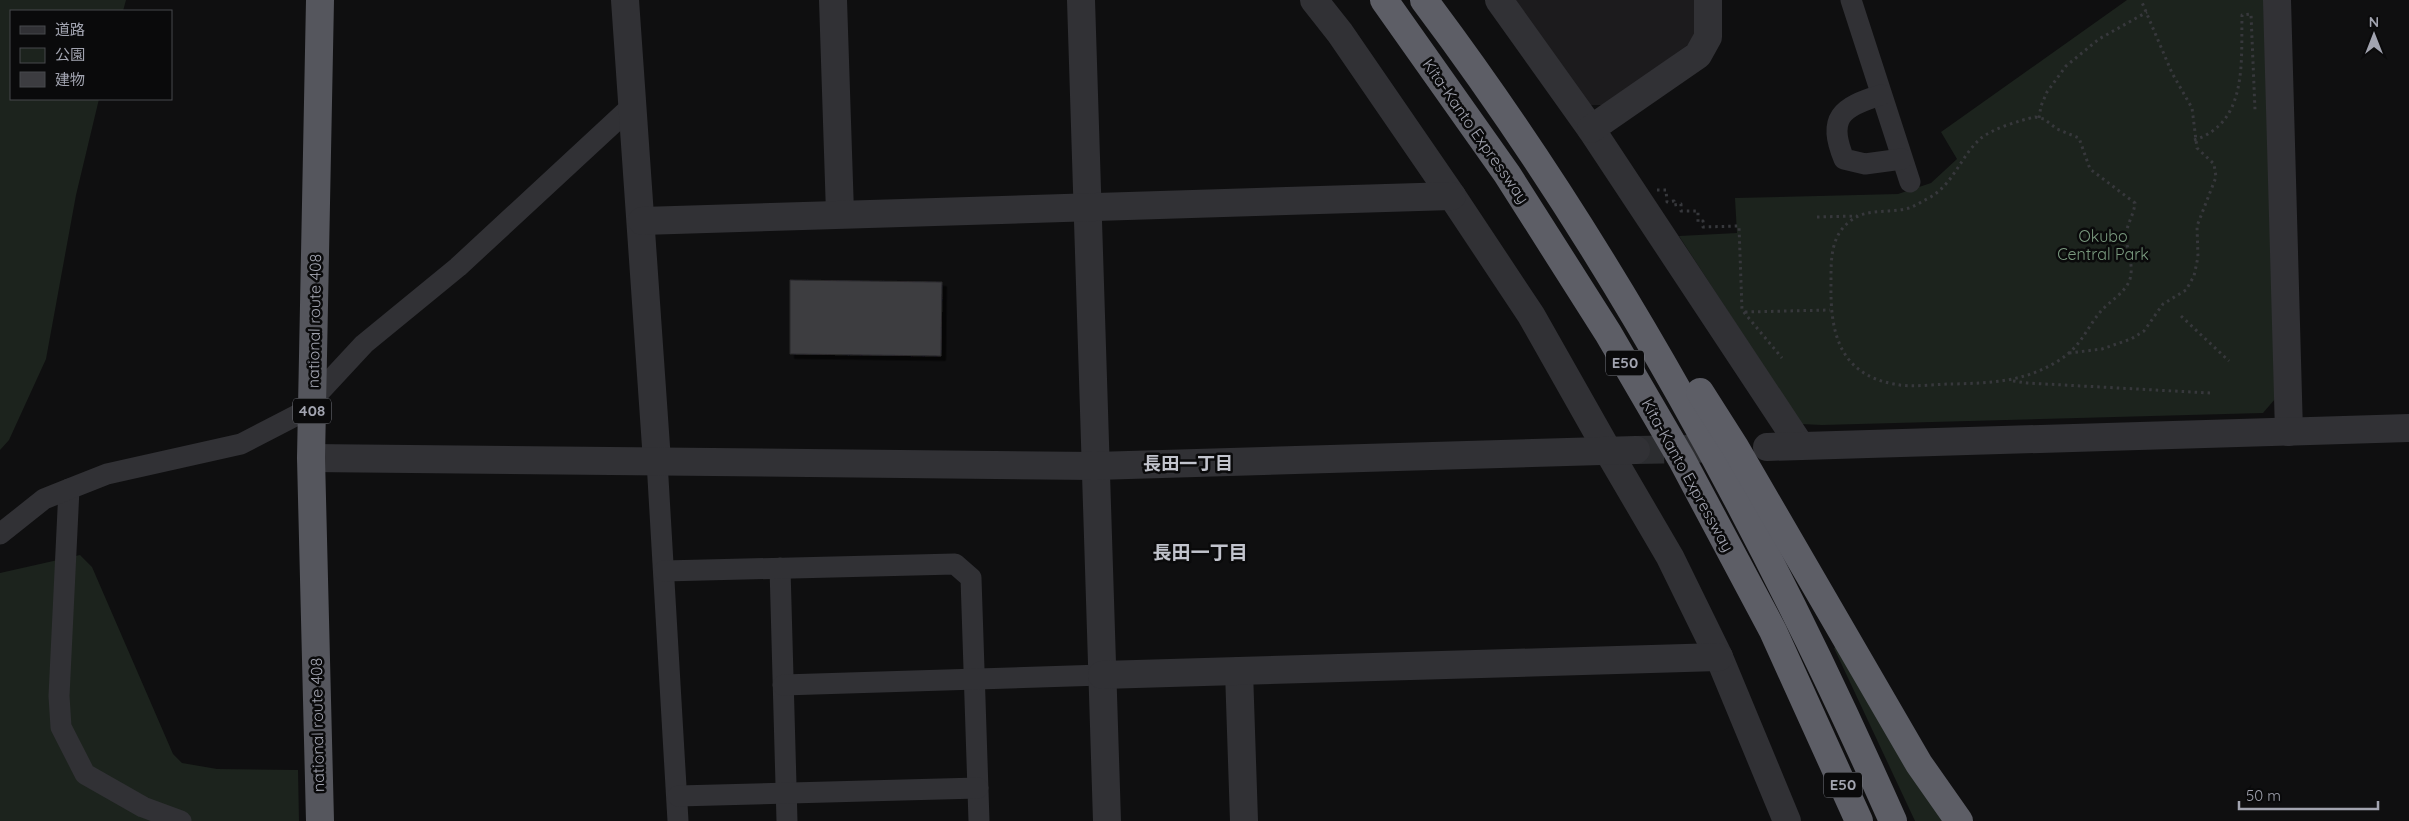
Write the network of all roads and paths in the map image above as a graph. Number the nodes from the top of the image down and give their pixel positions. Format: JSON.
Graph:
{"nodes":[{"id":1,"x":320,"y":0,"type":"edge"},
{"id":2,"x":625,"y":0,"type":"edge"},
{"id":3,"x":834,"y":0,"type":"edge"},
{"id":4,"x":1081,"y":0,"type":"edge"},
{"id":5,"x":1314,"y":0,"type":"edge"},
{"id":6,"x":1384,"y":0,"type":"edge"},
{"id":7,"x":1424,"y":0,"type":"edge"},
{"id":8,"x":1499,"y":0,"type":"edge"},
{"id":9,"x":1708,"y":0,"type":"edge"},
{"id":10,"x":1851,"y":0,"type":"edge"},
{"id":11,"x":2141,"y":0,"type":"edge"},
{"id":12,"x":2277,"y":0,"type":"edge"},
{"id":13,"x":2147,"y":12,"type":"junction"},
{"id":14,"x":1881,"y":95,"type":"junction"},
{"id":15,"x":633,"y":105,"type":"junction"},
{"id":16,"x":2255,"y":112,"type":"dead end"},
{"id":17,"x":2039,"y":118,"type":"junction"},
{"id":18,"x":1591,"y":129,"type":"junction"},
{"id":19,"x":2194,"y":140,"type":"junction"},
{"id":20,"x":1902,"y":159,"type":"junction"},
{"id":21,"x":1536,"y":160,"type":"junction"},
{"id":22,"x":1910,"y":182,"type":"dead end"},
{"id":23,"x":1631,"y":190,"type":"junction"},
{"id":24,"x":1452,"y":196,"type":"junction"},
{"id":25,"x":1086,"y":206,"type":"junction"},
{"id":26,"x":840,"y":213,"type":"junction"},
{"id":27,"x":1858,"y":216,"type":"junction"},
{"id":28,"x":1817,"y":217,"type":"dead end"},
{"id":29,"x":642,"y":221,"type":"junction"},
{"id":30,"x":1830,"y":310,"type":"junction"},
{"id":31,"x":1744,"y":312,"type":"junction"},
{"id":32,"x":2181,"y":316,"type":"dead end"},
{"id":33,"x":2069,"y":353,"type":"junction"},
{"id":34,"x":1782,"y":358,"type":"dead end"},
{"id":35,"x":2229,"y":361,"type":"dead end"},
{"id":36,"x":2010,"y":380,"type":"junction"},
{"id":37,"x":2210,"y":393,"type":"dead end"},
{"id":38,"x":312,"y":400,"type":"junction"},
{"id":39,"x":2409,"y":428,"type":"edge"},
{"id":40,"x":2289,"y":432,"type":"junction"},
{"id":41,"x":1800,"y":445,"type":"junction"},
{"id":42,"x":1767,"y":447,"type":"dead end"},
{"id":43,"x":1636,"y":450,"type":"tunnel mouth"},
{"id":44,"x":1608,"y":451,"type":"junction"},
{"id":45,"x":311,"y":458,"type":"junction"},
{"id":46,"x":657,"y":461,"type":"junction"},
{"id":47,"x":1095,"y":466,"type":"junction"},
{"id":48,"x":69,"y":489,"type":"junction"},
{"id":49,"x":0,"y":534,"type":"edge"},
{"id":50,"x":780,"y":568,"type":"junction"},
{"id":51,"x":664,"y":571,"type":"junction"},
{"id":52,"x":1719,"y":657,"type":"junction"},
{"id":53,"x":1239,"y":671,"type":"junction"},
{"id":54,"x":1102,"y":675,"type":"junction"},
{"id":55,"x":974,"y":679,"type":"junction"},
{"id":56,"x":783,"y":686,"type":"junction"},
{"id":57,"x":1827,"y":749,"type":"junction"},
{"id":58,"x":978,"y":788,"type":"junction"},
{"id":59,"x":786,"y":793,"type":"junction"},
{"id":60,"x":678,"y":796,"type":"junction"},
{"id":61,"x":182,"y":821,"type":"edge"},
{"id":62,"x":320,"y":821,"type":"edge"},
{"id":63,"x":678,"y":821,"type":"edge"},
{"id":64,"x":787,"y":821,"type":"edge"},
{"id":65,"x":979,"y":821,"type":"edge"},
{"id":66,"x":1107,"y":821,"type":"edge"},
{"id":67,"x":1244,"y":821,"type":"edge"},
{"id":68,"x":1787,"y":821,"type":"edge"},
{"id":69,"x":1845,"y":821,"type":"edge"},
{"id":70,"x":1858,"y":821,"type":"edge"},
{"id":71,"x":1893,"y":821,"type":"edge"},
{"id":72,"x":1959,"y":821,"type":"edge"}],
"edges":[{"from":1,"to":38,"type":"highway","name":"national route 408","number":"408"},
{"from":2,"to":15,"type":"street"},
{"from":3,"to":26,"type":"street"},
{"from":4,"to":25,"type":"street"},
{"from":5,"to":24,"type":"street"},
{"from":6,"to":57,"type":"highway","name":"Kita-Kanto Expressway","number":"E50"},
{"from":7,"to":21,"type":"highway","name":"Kita-Kanto Expressway","number":"E50"},
{"from":8,"to":18,"type":"street"},
{"from":9,"to":18,"type":"street"},
{"from":10,"to":14,"type":"street"},
{"from":11,"to":13,"type":"path"},
{"from":12,"to":40,"type":"street"},
{"from":13,"to":17,"type":"path"},
{"from":13,"to":19,"type":"path"},
{"from":14,"to":20,"type":"street"},
{"from":14,"to":20,"type":"street"},
{"from":15,"to":29,"type":"street"},
{"from":15,"to":38,"type":"street"},
{"from":16,"to":19,"type":"path"},
{"from":17,"to":27,"type":"path"},
{"from":17,"to":33,"type":"path"},
{"from":18,"to":23,"type":"street"},
{"from":19,"to":33,"type":"path"},
{"from":20,"to":22,"type":"street"},
{"from":21,"to":71,"type":"highway","name":"Kita-Kanto Expressway","number":"E50"},
{"from":21,"to":72,"type":"highway"},
{"from":23,"to":31,"type":"path"},
{"from":23,"to":41,"type":"street"},
{"from":24,"to":25,"type":"street"},
{"from":24,"to":44,"type":"street"},
{"from":25,"to":26,"type":"street"},
{"from":25,"to":47,"type":"street"},
{"from":26,"to":29,"type":"street"},
{"from":27,"to":28,"type":"path"},
{"from":27,"to":30,"type":"path"},
{"from":29,"to":46,"type":"street"},
{"from":30,"to":31,"type":"path"},
{"from":30,"to":36,"type":"path"},
{"from":31,"to":34,"type":"path"},
{"from":32,"to":35,"type":"path"},
{"from":33,"to":36,"type":"path"},
{"from":36,"to":37,"type":"path"},
{"from":38,"to":45,"type":"highway","name":"national route 408","number":"408"},
{"from":38,"to":48,"type":"street"},
{"from":39,"to":40,"type":"street"},
{"from":40,"to":41,"type":"street"},
{"from":41,"to":42,"type":"street"},
{"from":43,"to":44,"type":"street"},
{"from":44,"to":47,"type":"street"},
{"from":44,"to":52,"type":"street"},
{"from":45,"to":46,"type":"street"},
{"from":45,"to":62,"type":"highway","name":"national route 408","number":"408"},
{"from":46,"to":47,"type":"street"},
{"from":46,"to":51,"type":"street"},
{"from":47,"to":54,"type":"street"},
{"from":48,"to":49,"type":"street"},
{"from":48,"to":61,"type":"street"},
{"from":50,"to":51,"type":"street"},
{"from":50,"to":55,"type":"street"},
{"from":50,"to":56,"type":"street"},
{"from":51,"to":60,"type":"street"},
{"from":52,"to":53,"type":"street"},
{"from":52,"to":68,"type":"street"},
{"from":53,"to":54,"type":"street"},
{"from":53,"to":67,"type":"street"},
{"from":54,"to":55,"type":"street"},
{"from":54,"to":66,"type":"street"},
{"from":55,"to":56,"type":"street"},
{"from":55,"to":58,"type":"street"},
{"from":56,"to":59,"type":"street"},
{"from":57,"to":69,"type":"highway"},
{"from":57,"to":70,"type":"highway","name":"Kita-Kanto Expressway","number":"E50"},
{"from":58,"to":59,"type":"street"},
{"from":58,"to":65,"type":"street"},
{"from":59,"to":60,"type":"street"},
{"from":59,"to":64,"type":"street"},
{"from":60,"to":63,"type":"street"}]}
